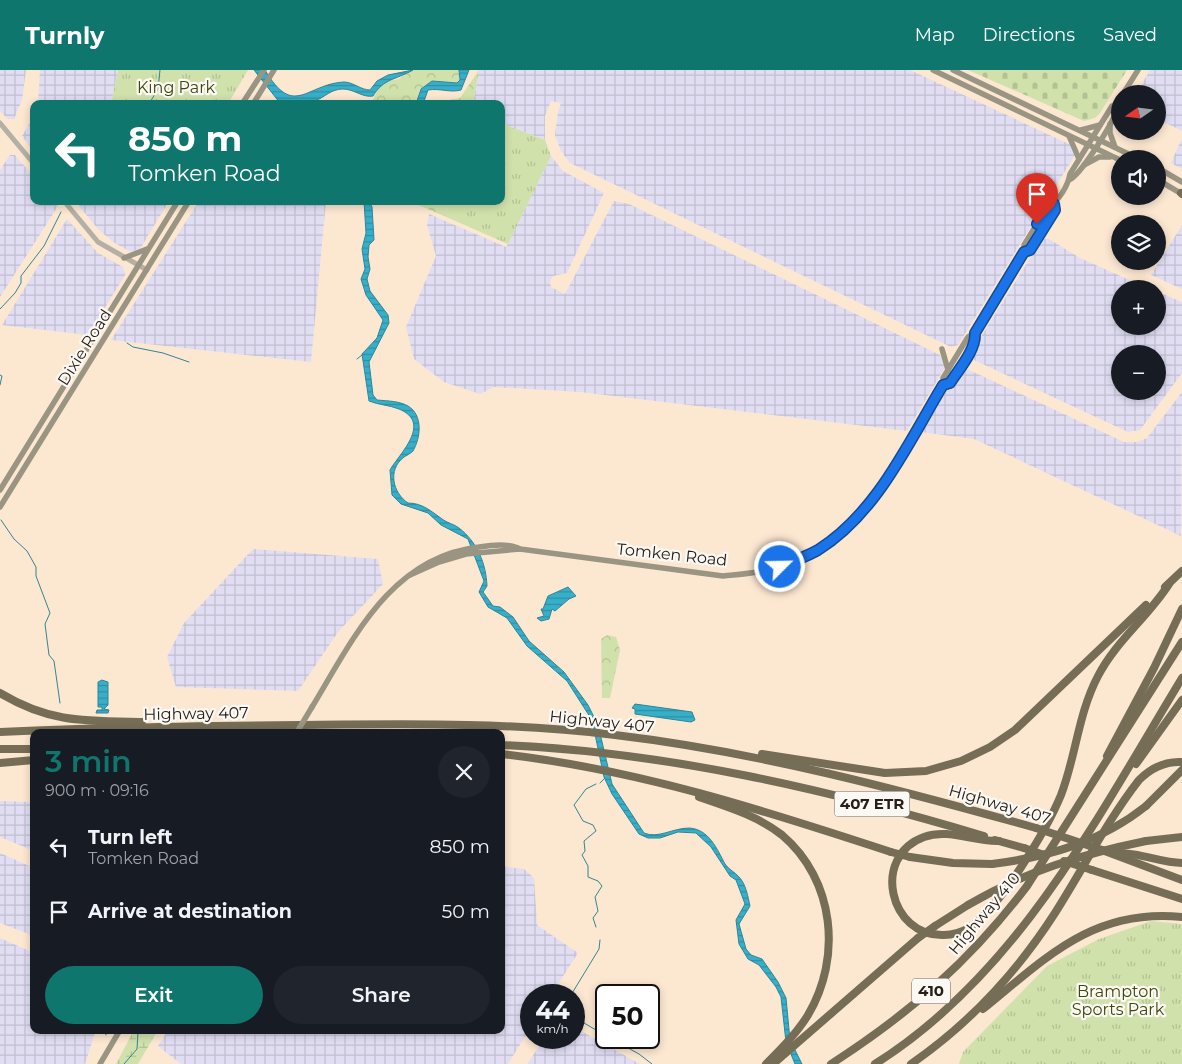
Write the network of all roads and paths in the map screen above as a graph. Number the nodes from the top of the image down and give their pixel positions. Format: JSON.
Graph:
{"nodes":[{"id":1,"x":264,"y":70,"type":"edge"},
{"id":2,"x":274,"y":70,"type":"edge"},
{"id":3,"x":933,"y":70,"type":"edge"},
{"id":4,"x":953,"y":70,"type":"edge"},
{"id":5,"x":1138,"y":70,"type":"edge"},
{"id":6,"x":1129,"y":85,"type":"edge"},
{"id":7,"x":245,"y":100,"type":"edge"},
{"id":8,"x":255,"y":100,"type":"edge"},
{"id":9,"x":1111,"y":108,"type":"edge"},
{"id":10,"x":1110,"y":122,"type":"joint"},
{"id":11,"x":0,"y":123,"type":"edge"},
{"id":12,"x":1100,"y":125,"type":"junction"},
{"id":13,"x":1080,"y":130,"type":"junction"},
{"id":14,"x":1069,"y":136,"type":"junction"},
{"id":15,"x":1096,"y":138,"type":"junction"},
{"id":16,"x":1092,"y":146,"type":"junction"},
{"id":17,"x":1115,"y":147,"type":"junction"},
{"id":18,"x":1121,"y":150,"type":"edge"},
{"id":19,"x":1111,"y":156,"type":"edge"},
{"id":20,"x":1111,"y":158,"type":"edge"},
{"id":21,"x":30,"y":159,"type":"edge"},
{"id":22,"x":1079,"y":159,"type":"junction"},
{"id":23,"x":1082,"y":166,"type":"junction"},
{"id":24,"x":1166,"y":173,"type":"edge"},
{"id":25,"x":1069,"y":180,"type":"junction"},
{"id":26,"x":1182,"y":182,"type":"edge"},
{"id":27,"x":1166,"y":185,"type":"edge"},
{"id":28,"x":1182,"y":194,"type":"edge"},
{"id":29,"x":67,"y":205,"type":"edge"},
{"id":30,"x":176,"y":205,"type":"edge"},
{"id":31,"x":187,"y":205,"type":"edge"},
{"id":32,"x":149,"y":248,"type":"junction"},
{"id":33,"x":124,"y":258,"type":"junction"},
{"id":34,"x":139,"y":265,"type":"junction"},
{"id":35,"x":147,"y":270,"type":"junction"},
{"id":36,"x":975,"y":333,"type":"junction"},
{"id":37,"x":942,"y":349,"type":"dead end"},
{"id":38,"x":948,"y":370,"type":"junction"},
{"id":39,"x":943,"y":385,"type":"junction"},
{"id":40,"x":0,"y":490,"type":"edge"},
{"id":41,"x":0,"y":506,"type":"edge"},
{"id":42,"x":1182,"y":571,"type":"edge"},
{"id":43,"x":1169,"y":584,"type":"junction"},
{"id":44,"x":1182,"y":609,"type":"edge"},
{"id":45,"x":1182,"y":642,"type":"edge"},
{"id":46,"x":1182,"y":678,"type":"edge"},
{"id":47,"x":0,"y":692,"type":"edge"},
{"id":48,"x":1182,"y":700,"type":"edge"},
{"id":49,"x":171,"y":727,"type":"junction"},
{"id":50,"x":103,"y":729,"type":"edge"},
{"id":51,"x":299,"y":729,"type":"edge"},
{"id":52,"x":30,"y":731,"type":"edge"},
{"id":53,"x":0,"y":732,"type":"edge"},
{"id":54,"x":505,"y":745,"type":"edge"},
{"id":55,"x":30,"y":748,"type":"edge"},
{"id":56,"x":0,"y":749,"type":"edge"},
{"id":57,"x":505,"y":755,"type":"edge"},
{"id":58,"x":756,"y":756,"type":"junction"},
{"id":59,"x":30,"y":760,"type":"edge"},
{"id":60,"x":1182,"y":762,"type":"edge"},
{"id":61,"x":0,"y":763,"type":"edge"},
{"id":62,"x":1102,"y":767,"type":"junction"},
{"id":63,"x":1182,"y":770,"type":"edge"},
{"id":64,"x":1124,"y":776,"type":"junction"},
{"id":65,"x":675,"y":786,"type":"junction"},
{"id":66,"x":1182,"y":837,"type":"edge"},
{"id":67,"x":999,"y":841,"type":"junction"},
{"id":68,"x":1112,"y":854,"type":"junction"},
{"id":69,"x":1182,"y":863,"type":"edge"},
{"id":70,"x":1182,"y":880,"type":"edge"},
{"id":71,"x":1182,"y":899,"type":"edge"},
{"id":72,"x":1182,"y":917,"type":"edge"},
{"id":73,"x":118,"y":1034,"type":"edge"},
{"id":74,"x":930,"y":1050,"type":"junction"},
{"id":75,"x":780,"y":1054,"type":"junction"},
{"id":76,"x":100,"y":1064,"type":"edge"},
{"id":77,"x":766,"y":1064,"type":"edge"},
{"id":78,"x":773,"y":1064,"type":"edge"},
{"id":79,"x":831,"y":1064,"type":"edge"},
{"id":80,"x":875,"y":1064,"type":"edge"},
{"id":81,"x":911,"y":1064,"type":"edge"}],
"edges":[{"from":1,"to":7,"type":"main road"},
{"from":2,"to":8,"type":"main road"},
{"from":3,"to":14,"type":"main road"},
{"from":4,"to":13,"type":"main road"},
{"from":5,"to":6,"type":"main road"},
{"from":9,"to":12,"type":"main road","name":"Tomken Road"},
{"from":10,"to":15,"type":"main road","name":"Tomken Road"},
{"from":10,"to":17,"type":"main road"},
{"from":11,"to":21,"type":"street"},
{"from":12,"to":13,"type":"main road"},
{"from":12,"to":15,"type":"main road","name":"Tomken Road"},
{"from":13,"to":15,"type":"main road"},
{"from":14,"to":16,"type":"main road"},
{"from":14,"to":22,"type":"main road"},
{"from":15,"to":16,"type":"main road","name":"Tomken Road"},
{"from":15,"to":17,"type":"main road"},
{"from":16,"to":19,"type":"main road"},
{"from":16,"to":22,"type":"main road","name":"Tomken Road"},
{"from":16,"to":23,"type":"main road","name":"Tomken Road"},
{"from":17,"to":18,"type":"main road"},
{"from":20,"to":23,"type":"main road"},
{"from":22,"to":25,"type":"main road","name":"Tomken Road"},
{"from":23,"to":25,"type":"main road","name":"Tomken Road"},
{"from":24,"to":26,"type":"main road"},
{"from":25,"to":36,"type":"main road","name":"Tomken Road"},
{"from":27,"to":28,"type":"main road"},
{"from":29,"to":33,"type":"street"},
{"from":30,"to":32,"type":"main road","name":"Dixie Road"},
{"from":31,"to":35,"type":"main road","name":"Dixie Road"},
{"from":32,"to":33,"type":"main road"},
{"from":32,"to":34,"type":"main road","name":"Dixie Road"},
{"from":33,"to":34,"type":"street"},
{"from":34,"to":35,"type":"street"},
{"from":34,"to":40,"type":"main road","name":"Dixie Road"},
{"from":35,"to":41,"type":"main road","name":"Dixie Road"},
{"from":36,"to":38,"type":"main road","name":"Tomken Road"},
{"from":36,"to":39,"type":"main road","name":"Tomken Road"},
{"from":37,"to":38,"type":"main road"},
{"from":38,"to":39,"type":"main road","name":"Tomken Road"},
{"from":39,"to":51,"type":"main road","name":"Tomken Road","bridge":true},
{"from":42,"to":43,"type":"highway"},
{"from":43,"to":58,"type":"highway"},
{"from":43,"to":67,"type":"highway"},
{"from":44,"to":62,"type":"highway"},
{"from":45,"to":62,"type":"highway","name":"Highway 410","number":"410"},
{"from":46,"to":64,"type":"highway","number":"410"},
{"from":47,"to":49,"type":"highway"},
{"from":48,"to":64,"type":"highway"},
{"from":49,"to":50,"type":"highway","name":"Highway 407","number":"407 ETR"},
{"from":49,"to":58,"type":"highway","name":"Highway 407","number":"407 ETR"},
{"from":52,"to":53,"type":"highway","name":"Highway 407","number":"407 ETR"},
{"from":54,"to":67,"type":"highway","name":"Highway 407","number":"407 ETR"},
{"from":55,"to":56,"type":"highway"},
{"from":57,"to":65,"type":"highway"},
{"from":58,"to":68,"type":"highway","name":"Highway 407","number":"407 ETR","bridge":true},
{"from":59,"to":61,"type":"highway"},
{"from":60,"to":74,"type":"highway"},
{"from":62,"to":79,"type":"highway","name":"Highway 410","number":"410"},
{"from":63,"to":65,"type":"highway","bridge":true},
{"from":64,"to":80,"type":"highway","number":"410"},
{"from":65,"to":75,"type":"highway"},
{"from":66,"to":75,"type":"highway","bridge":true},
{"from":67,"to":71,"type":"highway","name":"Highway 407","number":"407 ETR","bridge":true},
{"from":68,"to":69,"type":"highway"},
{"from":68,"to":70,"type":"highway","name":"Highway 407","number":"407 ETR"},
{"from":72,"to":74,"type":"highway"},
{"from":73,"to":76,"type":"main road"},
{"from":74,"to":81,"type":"highway"},
{"from":75,"to":77,"type":"highway"},
{"from":75,"to":78,"type":"highway"}]}
